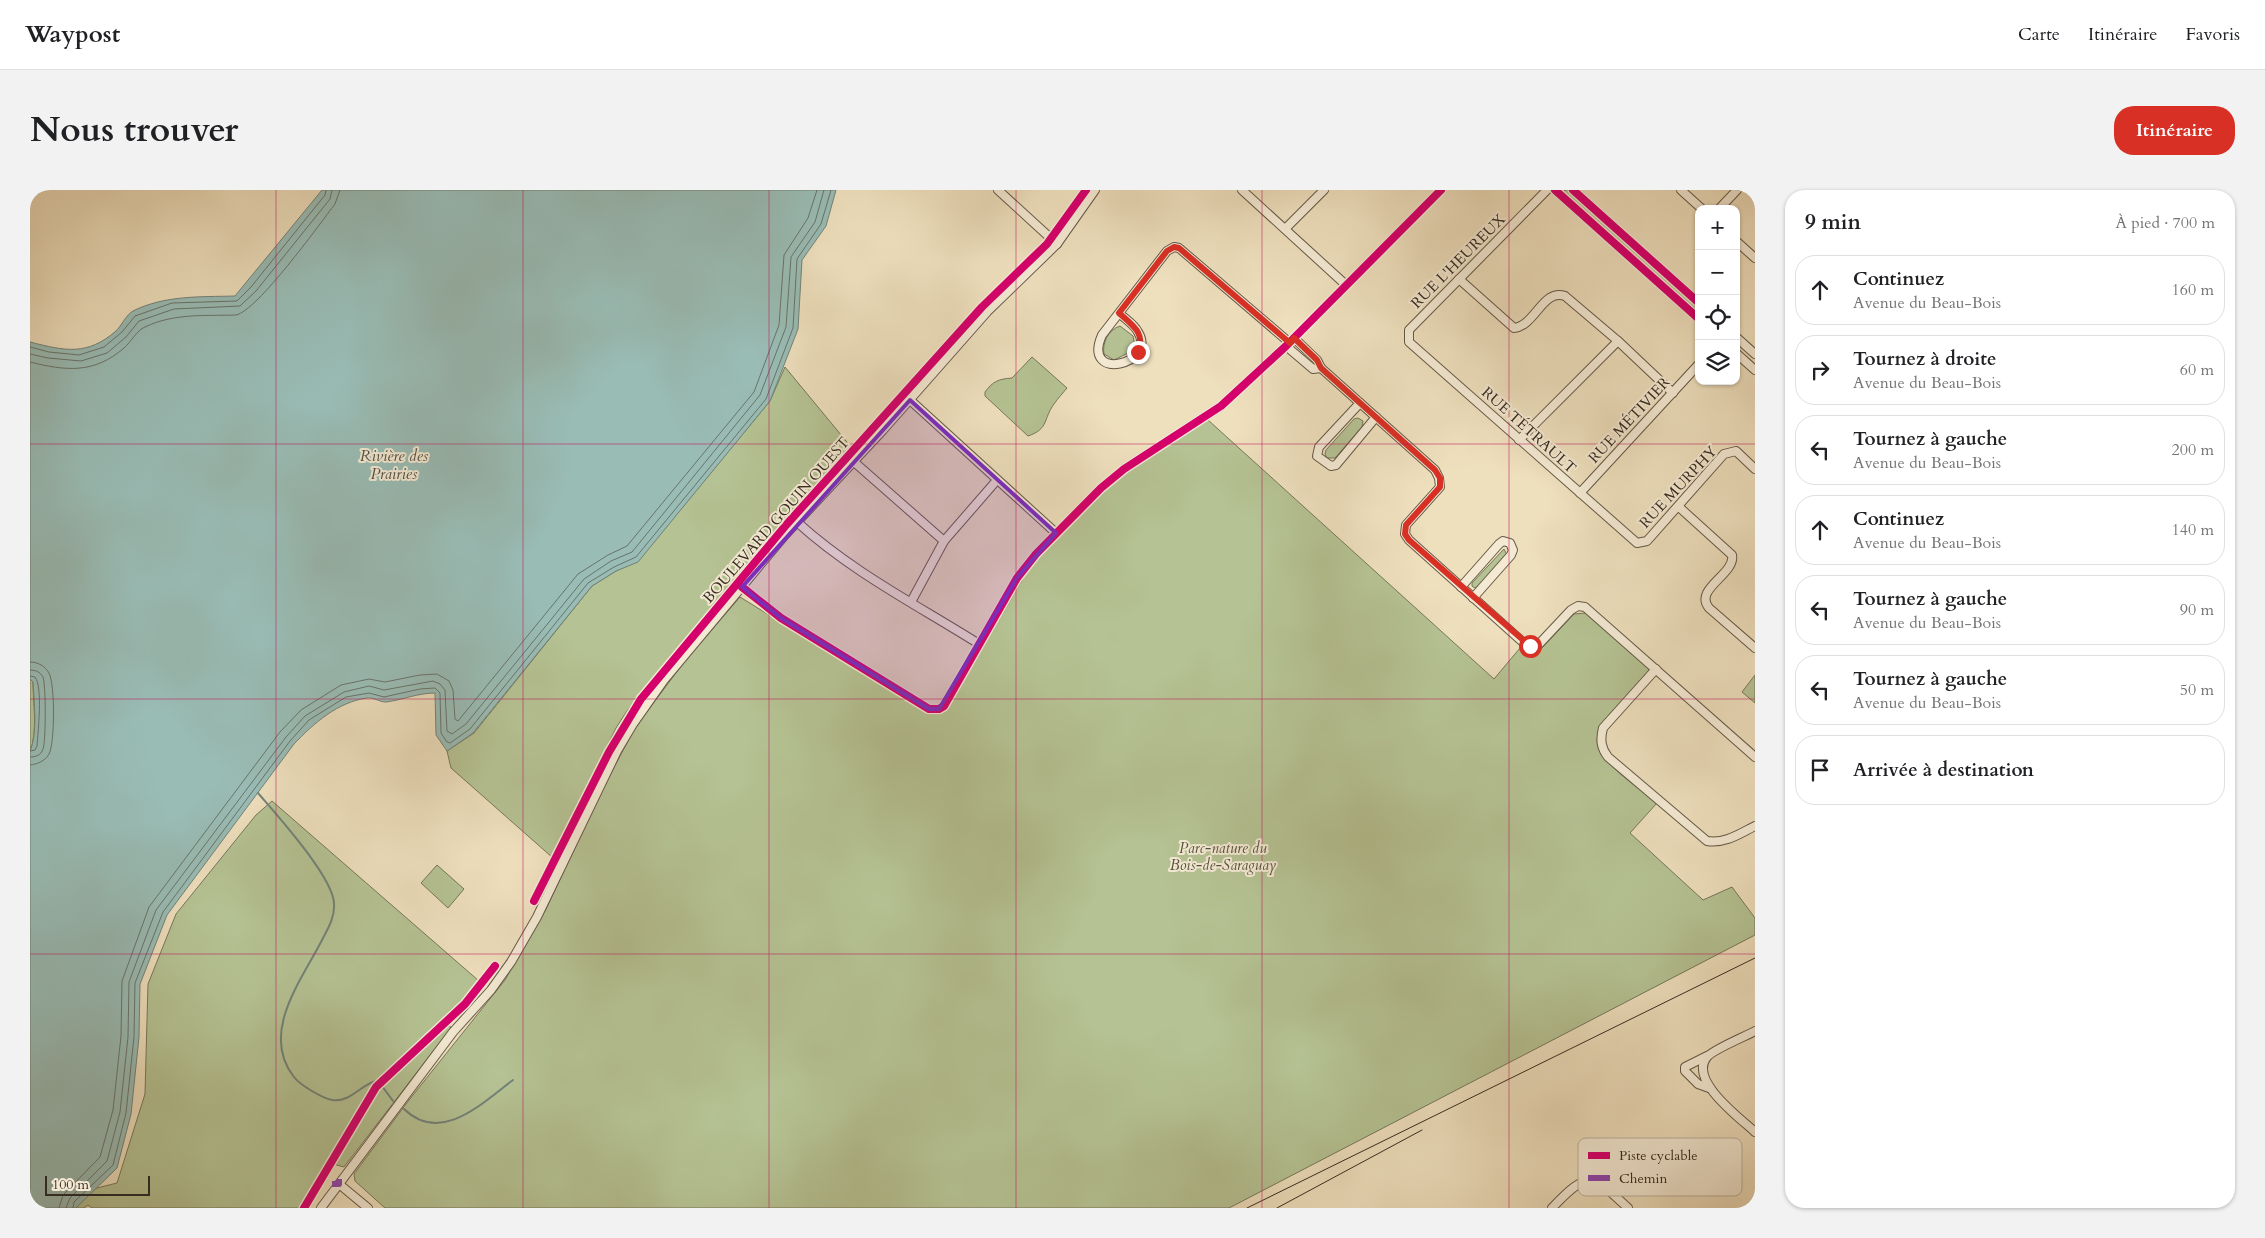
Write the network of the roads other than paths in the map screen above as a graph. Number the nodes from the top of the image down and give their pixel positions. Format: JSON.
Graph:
{"nodes":[{"id":1,"x":998,"y":190,"type":"edge"},
{"id":2,"x":1095,"y":190,"type":"edge"},
{"id":3,"x":1242,"y":190,"type":"edge"},
{"id":4,"x":1324,"y":190,"type":"edge"},
{"id":5,"x":1441,"y":190,"type":"edge"},
{"id":6,"x":1547,"y":190,"type":"edge"},
{"id":7,"x":1555,"y":190,"type":"edge"},
{"id":8,"x":1573,"y":190,"type":"edge"},
{"id":9,"x":1681,"y":190,"type":"edge"},
{"id":10,"x":1737,"y":190,"type":"edge"},
{"id":11,"x":1698,"y":205,"type":"edge"},
{"id":12,"x":1723,"y":205,"type":"edge"},
{"id":13,"x":1285,"y":229,"type":"junction"},
{"id":14,"x":1057,"y":244,"type":"junction"},
{"id":15,"x":1740,"y":245,"type":"edge"},
{"id":16,"x":1755,"y":258,"type":"edge"},
{"id":17,"x":1459,"y":279,"type":"junction"},
{"id":18,"x":1346,"y":285,"type":"junction"},
{"id":19,"x":1695,"y":299,"type":"edge"},
{"id":20,"x":1119,"y":313,"type":"junction"},
{"id":21,"x":1695,"y":315,"type":"edge"},
{"id":22,"x":1409,"y":330,"type":"joint"},
{"id":23,"x":1739,"y":340,"type":"edge"},
{"id":24,"x":1618,"y":341,"type":"junction"},
{"id":25,"x":1290,"y":342,"type":"junction"},
{"id":26,"x":1755,"y":354,"type":"edge"},
{"id":27,"x":1740,"y":357,"type":"edge"},
{"id":28,"x":1695,"y":368,"type":"edge"},
{"id":29,"x":1755,"y":370,"type":"edge"},
{"id":30,"x":1673,"y":393,"type":"junction"},
{"id":31,"x":910,"y":400,"type":"junction"},
{"id":32,"x":1360,"y":403,"type":"junction"},
{"id":33,"x":1376,"y":417,"type":"junction"},
{"id":34,"x":1519,"y":440,"type":"junction"},
{"id":35,"x":854,"y":461,"type":"junction"},
{"id":36,"x":1755,"y":469,"type":"edge"},
{"id":37,"x":998,"y":480,"type":"junction"},
{"id":38,"x":1580,"y":493,"type":"junction"},
{"id":39,"x":1679,"y":507,"type":"junction"},
{"id":40,"x":797,"y":522,"type":"junction"},
{"id":41,"x":1056,"y":533,"type":"junction"},
{"id":42,"x":944,"y":541,"type":"junction"},
{"id":43,"x":1641,"y":544,"type":"joint"},
{"id":44,"x":742,"y":587,"type":"junction"},
{"id":45,"x":1461,"y":587,"type":"junction"},
{"id":46,"x":1473,"y":598,"type":"junction"},
{"id":47,"x":911,"y":602,"type":"junction"},
{"id":48,"x":979,"y":644,"type":"junction"},
{"id":49,"x":1755,"y":648,"type":"edge"},
{"id":50,"x":1656,"y":669,"type":"junction"},
{"id":51,"x":1755,"y":757,"type":"edge"},
{"id":52,"x":1755,"y":826,"type":"edge"},
{"id":53,"x":1755,"y":1031,"type":"edge"},
{"id":54,"x":1707,"y":1056,"type":"junction"},
{"id":55,"x":1709,"y":1088,"type":"junction"},
{"id":56,"x":1755,"y":1132,"type":"edge"},
{"id":57,"x":339,"y":1184,"type":"junction"},
{"id":58,"x":1578,"y":1184,"type":"edge"},
{"id":59,"x":1615,"y":1196,"type":"edge"},
{"id":60,"x":321,"y":1208,"type":"edge"},
{"id":61,"x":368,"y":1208,"type":"edge"},
{"id":62,"x":1552,"y":1208,"type":"edge"},
{"id":63,"x":1628,"y":1208,"type":"edge"}],
"edges":[{"from":1,"to":14,"type":"street"},
{"from":2,"to":14,"type":"street","name":"BOULEVARD GOUIN OUEST"},
{"from":3,"to":13,"type":"street"},
{"from":4,"to":13,"type":"street"},
{"from":5,"to":18,"type":"street"},
{"from":6,"to":17,"type":"street","name":"RUE L'HEUREUX"},
{"from":7,"to":21,"type":"street"},
{"from":8,"to":19,"type":"street"},
{"from":9,"to":11,"type":"street"},
{"from":10,"to":12,"type":"street"},
{"from":13,"to":18,"type":"street"},
{"from":14,"to":31,"type":"street","name":"BOULEVARD GOUIN OUEST"},
{"from":15,"to":16,"type":"street"},
{"from":17,"to":22,"type":"street","name":"RUE L'HEUREUX"},
{"from":17,"to":24,"type":"street"},
{"from":18,"to":25,"type":"street"},
{"from":20,"to":20,"type":"street"},
{"from":20,"to":25,"type":"street"},
{"from":22,"to":34,"type":"street","name":"RUE TÉTRAULT"},
{"from":23,"to":26,"type":"street"},
{"from":24,"to":30,"type":"street"},
{"from":24,"to":34,"type":"street"},
{"from":25,"to":32,"type":"street"},
{"from":25,"to":41,"type":"street"},
{"from":27,"to":29,"type":"street"},
{"from":28,"to":30,"type":"street","name":"RUE MÉTIVIER"},
{"from":30,"to":38,"type":"street","name":"RUE MÉTIVIER"},
{"from":31,"to":35,"type":"street","name":"BOULEVARD GOUIN OUEST"},
{"from":31,"to":37,"type":"street"},
{"from":32,"to":33,"type":"street"},
{"from":32,"to":33,"type":"street"},
{"from":33,"to":45,"type":"street"},
{"from":34,"to":38,"type":"street","name":"RUE TÉTRAULT"},
{"from":35,"to":40,"type":"street","name":"BOULEVARD GOUIN OUEST"},
{"from":35,"to":42,"type":"street"},
{"from":36,"to":39,"type":"street","name":"RUE MURPHY"},
{"from":37,"to":41,"type":"street"},
{"from":37,"to":42,"type":"street"},
{"from":38,"to":43,"type":"street","name":"RUE TÉTRAULT"},
{"from":39,"to":43,"type":"street","name":"RUE MURPHY"},
{"from":39,"to":49,"type":"street"},
{"from":40,"to":44,"type":"street","name":"BOULEVARD GOUIN OUEST"},
{"from":40,"to":47,"type":"street"},
{"from":41,"to":48,"type":"street"},
{"from":42,"to":47,"type":"street"},
{"from":44,"to":48,"type":"street"},
{"from":44,"to":57,"type":"street","name":"BOULEVARD GOUIN OUEST"},
{"from":45,"to":46,"type":"street"},
{"from":45,"to":46,"type":"street"},
{"from":46,"to":50,"type":"street"},
{"from":47,"to":48,"type":"street"},
{"from":50,"to":51,"type":"street"},
{"from":50,"to":52,"type":"street"},
{"from":53,"to":54,"type":"street"},
{"from":54,"to":55,"type":"street"},
{"from":54,"to":55,"type":"street"},
{"from":55,"to":56,"type":"street"},
{"from":57,"to":60,"type":"street","name":"BOULEVARD GOUIN OUEST"},
{"from":57,"to":61,"type":"street"},
{"from":58,"to":62,"type":"street"},
{"from":59,"to":63,"type":"street"}]}
